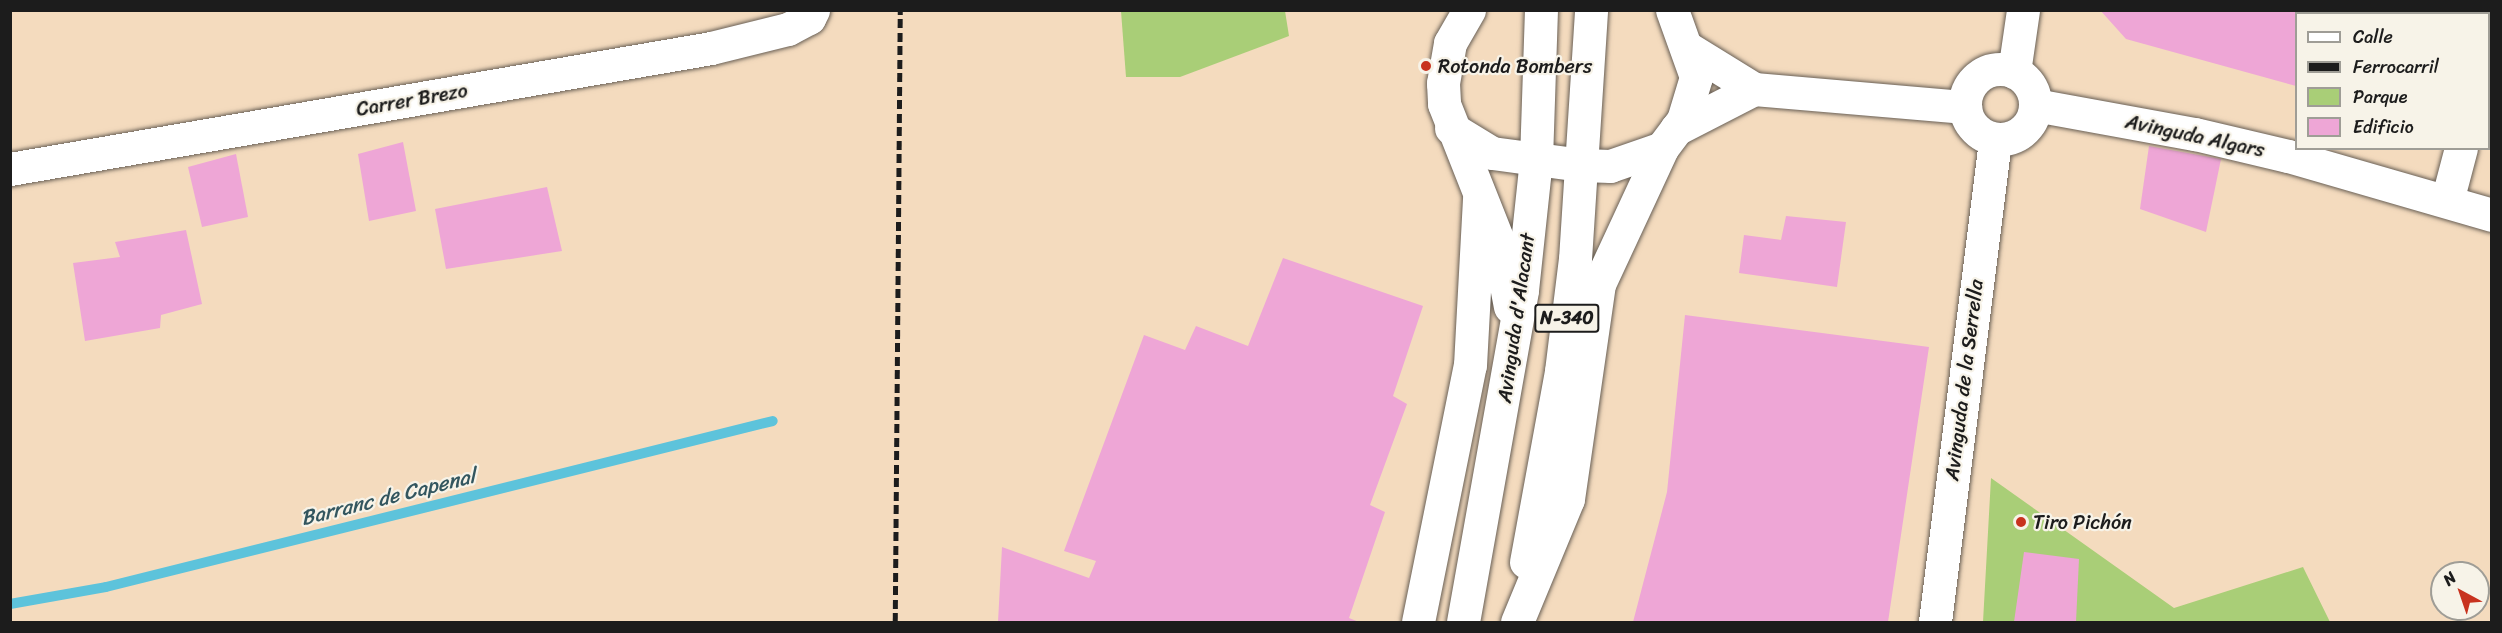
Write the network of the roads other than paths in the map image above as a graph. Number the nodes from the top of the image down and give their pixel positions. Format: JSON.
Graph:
{"nodes":[{"id":1,"x":1541,"y":10,"type":"edge"},
{"id":2,"x":1591,"y":10,"type":"edge"},
{"id":3,"x":2023,"y":10,"type":"edge"},
{"id":4,"x":811,"y":14,"type":"edge"},
{"id":5,"x":1463,"y":19,"type":"edge"},
{"id":6,"x":1676,"y":24,"type":"edge"},
{"id":7,"x":2014,"y":72,"type":"junction"},
{"id":8,"x":1754,"y":89,"type":"junction"},
{"id":9,"x":2034,"y":105,"type":"junction"},
{"id":10,"x":1965,"y":106,"type":"junction"},
{"id":11,"x":1451,"y":128,"type":"junction"},
{"id":12,"x":1995,"y":138,"type":"junction"},
{"id":13,"x":1669,"y":139,"type":"junction"},
{"id":14,"x":2460,"y":150,"type":"edge"},
{"id":15,"x":1536,"y":160,"type":"junction"},
{"id":16,"x":1582,"y":165,"type":"junction"},
{"id":17,"x":10,"y":169,"type":"edge"},
{"id":18,"x":1479,"y":198,"type":"junction"},
{"id":19,"x":2447,"y":201,"type":"junction"},
{"id":20,"x":2492,"y":215,"type":"edge"},
{"id":21,"x":1515,"y":332,"type":"junction"},
{"id":22,"x":1418,"y":622,"type":"edge"},
{"id":23,"x":1463,"y":622,"type":"edge"},
{"id":24,"x":1516,"y":622,"type":"edge"},
{"id":25,"x":1935,"y":622,"type":"edge"}],
"edges":[{"from":1,"to":15,"type":"street","name":"Avinguda d'Alacant","number":"N-340"},
{"from":2,"to":16,"type":"street","number":"N-340"},
{"from":3,"to":7,"type":"street"},
{"from":4,"to":17,"type":"street","name":"Carrer Brezo"},
{"from":5,"to":11,"type":"street"},
{"from":6,"to":8,"type":"street"},
{"from":6,"to":13,"type":"street"},
{"from":7,"to":9,"type":"street"},
{"from":7,"to":10,"type":"street"},
{"from":8,"to":10,"type":"street"},
{"from":8,"to":13,"type":"street"},
{"from":9,"to":12,"type":"street"},
{"from":9,"to":19,"type":"street","name":"Avinguda Algars"},
{"from":10,"to":12,"type":"street"},
{"from":11,"to":15,"type":"street"},
{"from":11,"to":18,"type":"street"},
{"from":12,"to":25,"type":"street","name":"Avinguda de la Serrella"},
{"from":13,"to":16,"type":"street"},
{"from":13,"to":24,"type":"street"},
{"from":14,"to":19,"type":"street"},
{"from":15,"to":16,"type":"street"},
{"from":15,"to":21,"type":"street","name":"Avinguda d'Alacant","number":"N-340"},
{"from":16,"to":24,"type":"street","number":"N-340"},
{"from":18,"to":21,"type":"street"},
{"from":18,"to":22,"type":"street"},
{"from":19,"to":20,"type":"street","name":"Avinguda Algars"},
{"from":21,"to":23,"type":"street","name":"Avinguda d'Alacant","number":"N-340"}]}
